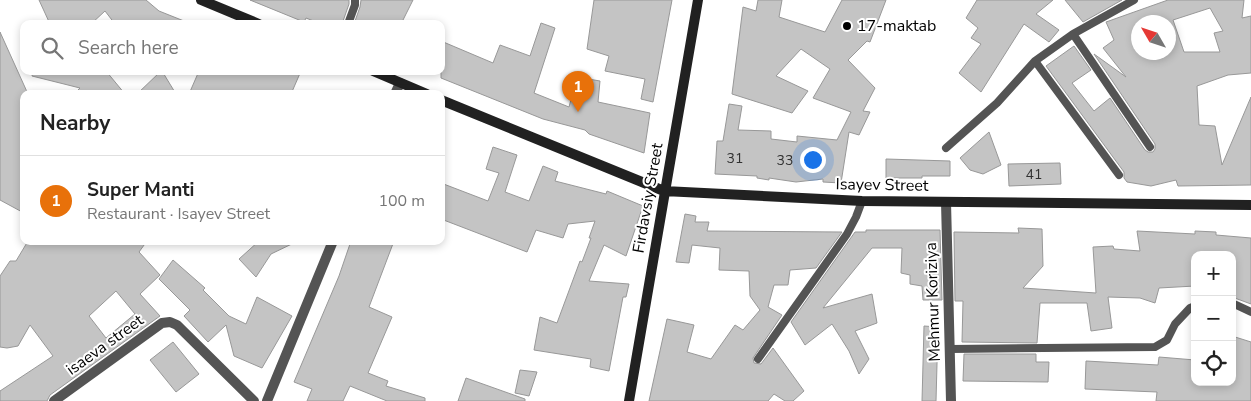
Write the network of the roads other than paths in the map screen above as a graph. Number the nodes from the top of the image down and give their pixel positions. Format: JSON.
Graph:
{"nodes":[{"id":1,"x":201,"y":0,"type":"edge"},
{"id":2,"x":355,"y":0,"type":"edge"},
{"id":3,"x":698,"y":0,"type":"edge"},
{"id":4,"x":1134,"y":0,"type":"edge"},
{"id":5,"x":249,"y":20,"type":"edge"},
{"id":6,"x":349,"y":20,"type":"edge"},
{"id":7,"x":1073,"y":34,"type":"junction"},
{"id":8,"x":1035,"y":61,"type":"junction"},
{"id":9,"x":383,"y":75,"type":"edge"},
{"id":10,"x":400,"y":82,"type":"junction"},
{"id":11,"x":397,"y":90,"type":"edge"},
{"id":12,"x":418,"y":90,"type":"edge"},
{"id":13,"x":445,"y":102,"type":"edge"},
{"id":14,"x":1150,"y":147,"type":"dead end"},
{"id":15,"x":946,"y":148,"type":"dead end"},
{"id":16,"x":1119,"y":176,"type":"dead end"},
{"id":17,"x":664,"y":192,"type":"junction"},
{"id":18,"x":862,"y":201,"type":"junction"},
{"id":19,"x":946,"y":202,"type":"junction"},
{"id":20,"x":1251,"y":205,"type":"edge"},
{"id":21,"x":332,"y":245,"type":"edge"},
{"id":22,"x":1236,"y":305,"type":"edge"},
{"id":23,"x":1191,"y":308,"type":"edge"},
{"id":24,"x":1251,"y":312,"type":"edge"},
{"id":25,"x":950,"y":349,"type":"junction"},
{"id":26,"x":758,"y":358,"type":"dead end"},
{"id":27,"x":54,"y":401,"type":"edge"},
{"id":28,"x":254,"y":401,"type":"edge"},
{"id":29,"x":266,"y":401,"type":"edge"},
{"id":30,"x":629,"y":401,"type":"edge"},
{"id":31,"x":951,"y":401,"type":"edge"}],
"edges":[{"from":1,"to":5,"type":"main road"},
{"from":2,"to":6,"type":"lane"},
{"from":3,"to":17,"type":"main road","name":"Firdavsiy Street"},
{"from":4,"to":7,"type":"lane"},
{"from":7,"to":8,"type":"lane"},
{"from":7,"to":14,"type":"lane"},
{"from":8,"to":15,"type":"lane"},
{"from":8,"to":16,"type":"lane"},
{"from":9,"to":10,"type":"main road"},
{"from":10,"to":11,"type":"street"},
{"from":10,"to":12,"type":"main road"},
{"from":13,"to":17,"type":"main road","name":"Isayev Street"},
{"from":17,"to":18,"type":"main road","name":"Isayev Street"},
{"from":17,"to":30,"type":"main road","name":"Firdavsiy Street"},
{"from":18,"to":19,"type":"main road","name":"Isayev Street"},
{"from":18,"to":26,"type":"lane"},
{"from":19,"to":20,"type":"main road","name":"Isayev Street"},
{"from":19,"to":25,"type":"street","name":"Mehmur Koriziya"},
{"from":21,"to":29,"type":"street"},
{"from":22,"to":24,"type":"lane"},
{"from":23,"to":25,"type":"lane"},
{"from":25,"to":31,"type":"street","name":"Mehmur Koriziya"},
{"from":27,"to":28,"type":"street"}]}
